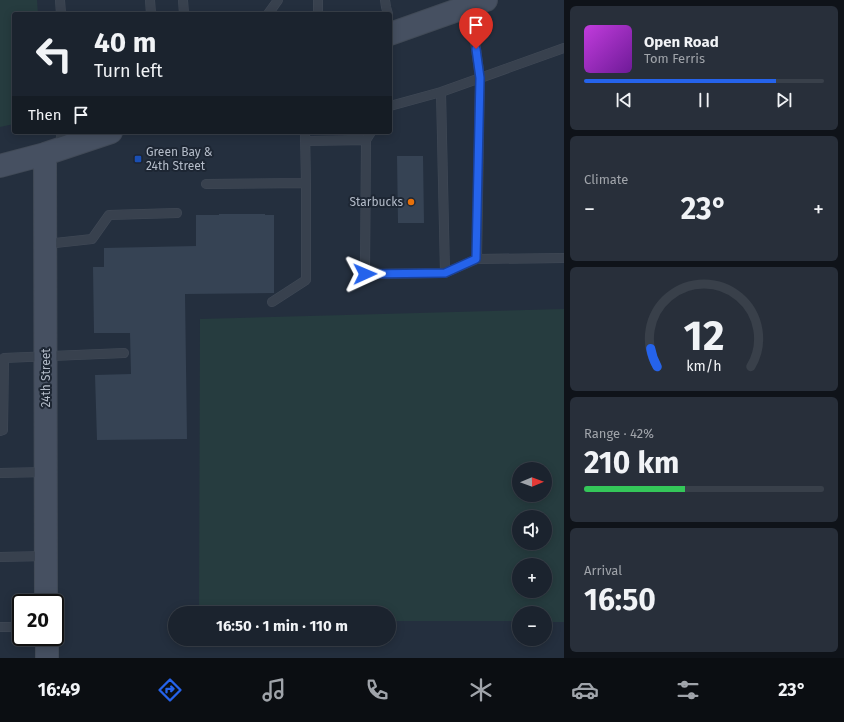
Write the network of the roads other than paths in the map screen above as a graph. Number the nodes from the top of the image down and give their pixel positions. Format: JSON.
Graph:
{"nodes":[{"id":1,"x":60,"y":0,"type":"edge"},
{"id":2,"x":150,"y":0,"type":"edge"},
{"id":3,"x":184,"y":0,"type":"edge"},
{"id":4,"x":278,"y":0,"type":"edge"},
{"id":5,"x":318,"y":0,"type":"edge"},
{"id":6,"x":385,"y":0,"type":"edge"},
{"id":7,"x":486,"y":0,"type":"edge"},
{"id":8,"x":464,"y":8,"type":"junction"},
{"id":9,"x":60,"y":12,"type":"edge"},
{"id":10,"x":151,"y":12,"type":"edge"},
{"id":11,"x":184,"y":12,"type":"edge"},
{"id":12,"x":269,"y":12,"type":"edge"},
{"id":13,"x":318,"y":12,"type":"edge"},
{"id":14,"x":387,"y":12,"type":"edge"},
{"id":15,"x":392,"y":27,"type":"edge"},
{"id":16,"x":564,"y":48,"type":"edge"},
{"id":17,"x":480,"y":78,"type":"junction"},
{"id":18,"x":441,"y":92,"type":"junction"},
{"id":19,"x":392,"y":105,"type":"edge"},
{"id":20,"x":103,"y":134,"type":"edge"},
{"id":21,"x":370,"y":134,"type":"edge"},
{"id":22,"x":305,"y":137,"type":"edge"},
{"id":23,"x":366,"y":140,"type":"junction"},
{"id":24,"x":56,"y":145,"type":"edge"},
{"id":25,"x":0,"y":166,"type":"edge"},
{"id":26,"x":306,"y":182,"type":"junction"},
{"id":27,"x":206,"y":184,"type":"dead end"},
{"id":28,"x":177,"y":213,"type":"dead end"},
{"id":29,"x":46,"y":244,"type":"junction"},
{"id":30,"x":564,"y":258,"type":"edge"},
{"id":31,"x":476,"y":259,"type":"junction"},
{"id":32,"x":445,"y":273,"type":"junction"},
{"id":33,"x":272,"y":302,"type":"dead end"},
{"id":34,"x":124,"y":353,"type":"dead end"},
{"id":35,"x":46,"y":356,"type":"junction"},
{"id":36,"x":0,"y":431,"type":"edge"},
{"id":37,"x":46,"y":472,"type":"junction"},
{"id":38,"x":0,"y":473,"type":"edge"},
{"id":39,"x":46,"y":556,"type":"junction"},
{"id":40,"x":0,"y":557,"type":"edge"},
{"id":41,"x":46,"y":594,"type":"edge"},
{"id":42,"x":12,"y":626,"type":"edge"},
{"id":43,"x":0,"y":627,"type":"edge"},
{"id":44,"x":47,"y":646,"type":"edge"},
{"id":45,"x":47,"y":658,"type":"edge"}],
"edges":[{"from":1,"to":9,"type":"lane"},
{"from":2,"to":10,"type":"lane"},
{"from":3,"to":11,"type":"lane"},
{"from":4,"to":12,"type":"lane"},
{"from":5,"to":13,"type":"lane"},
{"from":6,"to":14,"type":"lane"},
{"from":7,"to":8,"type":"street"},
{"from":8,"to":15,"type":"street"},
{"from":8,"to":17,"type":"lane"},
{"from":16,"to":17,"type":"lane"},
{"from":17,"to":18,"type":"lane"},
{"from":17,"to":31,"type":"lane"},
{"from":18,"to":19,"type":"lane"},
{"from":18,"to":32,"type":"lane"},
{"from":20,"to":24,"type":"street"},
{"from":21,"to":23,"type":"lane"},
{"from":22,"to":23,"type":"lane"},
{"from":22,"to":26,"type":"lane"},
{"from":23,"to":32,"type":"lane"},
{"from":24,"to":25,"type":"street"},
{"from":24,"to":29,"type":"street","name":"24th Street"},
{"from":26,"to":27,"type":"lane"},
{"from":26,"to":33,"type":"lane"},
{"from":28,"to":29,"type":"lane"},
{"from":29,"to":35,"type":"street","name":"24th Street"},
{"from":30,"to":31,"type":"lane"},
{"from":31,"to":32,"type":"lane"},
{"from":34,"to":35,"type":"lane"},
{"from":35,"to":36,"type":"lane"},
{"from":35,"to":37,"type":"street","name":"24th Street"},
{"from":37,"to":38,"type":"lane"},
{"from":37,"to":39,"type":"street","name":"24th Street"},
{"from":39,"to":40,"type":"lane"},
{"from":39,"to":41,"type":"street","name":"24th Street"},
{"from":42,"to":43,"type":"lane"},
{"from":44,"to":45,"type":"street"}]}
